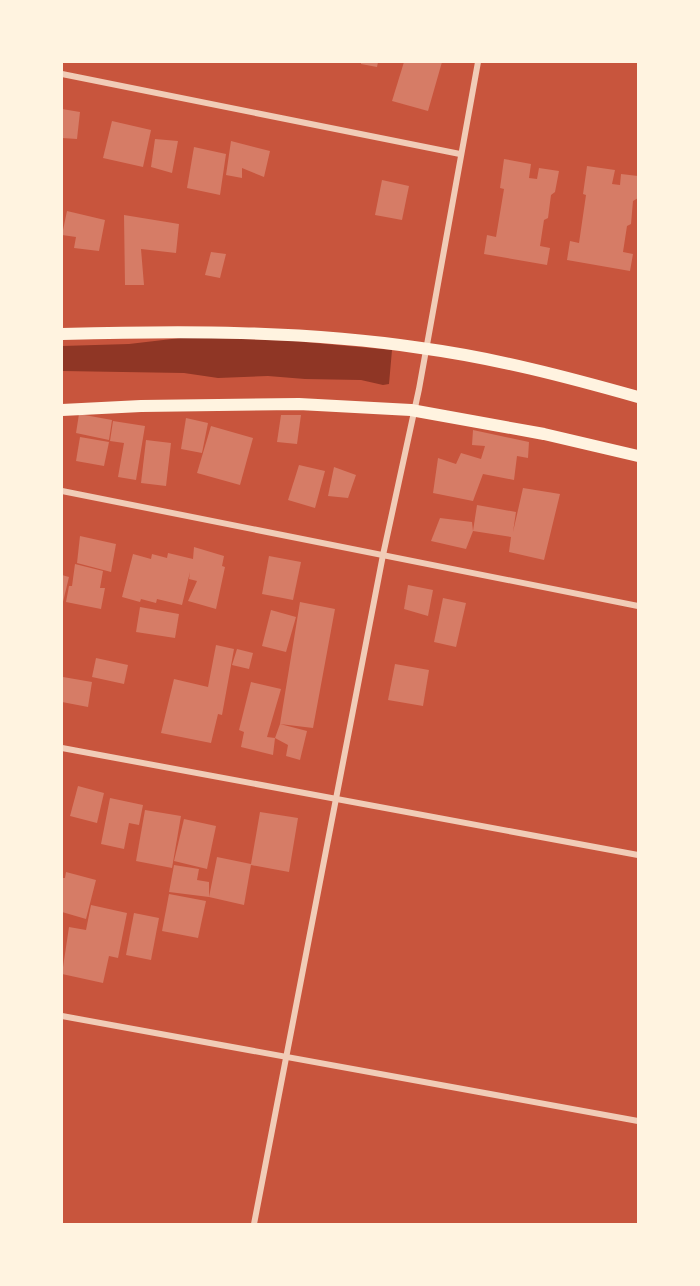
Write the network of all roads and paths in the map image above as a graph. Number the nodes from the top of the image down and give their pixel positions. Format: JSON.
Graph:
{"nodes":[{"id":1,"x":478,"y":62,"type":"edge"},
{"id":2,"x":62,"y":74,"type":"edge"},
{"id":3,"x":460,"y":154,"type":"junction"},
{"id":4,"x":62,"y":334,"type":"edge"},
{"id":5,"x":425,"y":348,"type":"junction"},
{"id":6,"x":639,"y":397,"type":"edge"},
{"id":7,"x":62,"y":410,"type":"edge"},
{"id":8,"x":415,"y":412,"type":"junction"},
{"id":9,"x":639,"y":456,"type":"edge"},
{"id":10,"x":62,"y":491,"type":"edge"},
{"id":11,"x":383,"y":555,"type":"junction"},
{"id":12,"x":639,"y":606,"type":"edge"},
{"id":13,"x":62,"y":748,"type":"edge"},
{"id":14,"x":336,"y":799,"type":"junction"},
{"id":15,"x":639,"y":855,"type":"edge"},
{"id":16,"x":62,"y":1016,"type":"edge"},
{"id":17,"x":286,"y":1056,"type":"junction"},
{"id":18,"x":639,"y":1120,"type":"edge"},
{"id":19,"x":254,"y":1224,"type":"edge"}],
"edges":[{"from":1,"to":3,"type":"street"},
{"from":2,"to":3,"type":"street"},
{"from":3,"to":5,"type":"street"},
{"from":4,"to":5,"type":"main road"},
{"from":5,"to":6,"type":"main road"},
{"from":5,"to":8,"type":"street"},
{"from":7,"to":8,"type":"main road"},
{"from":8,"to":9,"type":"main road"},
{"from":8,"to":11,"type":"street"},
{"from":10,"to":11,"type":"street"},
{"from":11,"to":12,"type":"street"},
{"from":11,"to":14,"type":"street"},
{"from":13,"to":14,"type":"street"},
{"from":14,"to":15,"type":"street"},
{"from":14,"to":17,"type":"street"},
{"from":16,"to":17,"type":"street"},
{"from":17,"to":18,"type":"street"},
{"from":17,"to":19,"type":"street"}]}
